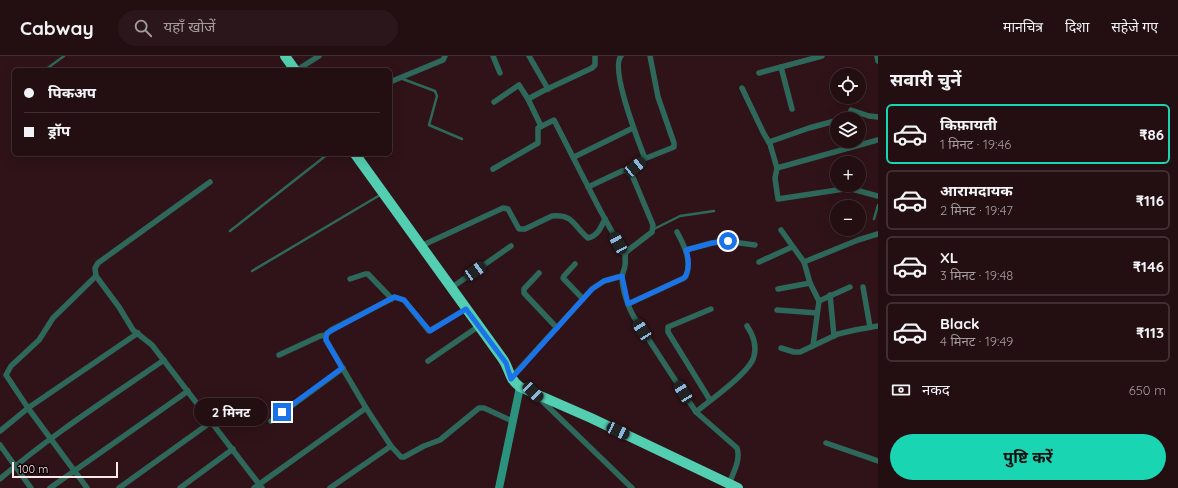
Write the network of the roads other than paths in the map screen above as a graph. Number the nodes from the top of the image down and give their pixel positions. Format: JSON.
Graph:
{"nodes":[{"id":1,"x":64,"y":56,"type":"edge"},
{"id":2,"x":285,"y":56,"type":"edge"},
{"id":3,"x":320,"y":56,"type":"edge"},
{"id":4,"x":445,"y":56,"type":"edge"},
{"id":5,"x":494,"y":56,"type":"edge"},
{"id":6,"x":529,"y":56,"type":"edge"},
{"id":7,"x":595,"y":56,"type":"edge"},
{"id":8,"x":621,"y":56,"type":"edge"},
{"id":9,"x":650,"y":56,"type":"edge"},
{"id":10,"x":796,"y":56,"type":"edge"},
{"id":11,"x":822,"y":56,"type":"edge"},
{"id":12,"x":877,"y":56,"type":"edge"},
{"id":13,"x":878,"y":61,"type":"edge"},
{"id":14,"x":798,"y":63,"type":"junction"},
{"id":15,"x":781,"y":67,"type":"junction"},
{"id":16,"x":48,"y":68,"type":"edge"},
{"id":17,"x":294,"y":68,"type":"edge"},
{"id":18,"x":299,"y":68,"type":"edge"},
{"id":19,"x":500,"y":73,"type":"dead end"},
{"id":20,"x":759,"y":73,"type":"dead end"},
{"id":21,"x":400,"y":78,"type":"junction"},
{"id":22,"x":392,"y":81,"type":"edge"},
{"id":23,"x":742,"y":88,"type":"dead end"},
{"id":24,"x":548,"y":89,"type":"junction"},
{"id":25,"x":528,"y":100,"type":"junction"},
{"id":26,"x":494,"y":102,"type":"dead end"},
{"id":27,"x":792,"y":110,"type":"dead end"},
{"id":28,"x":851,"y":110,"type":"dead end"},
{"id":29,"x":878,"y":117,"type":"edge"},
{"id":30,"x":830,"y":122,"type":"edge"},
{"id":31,"x":541,"y":126,"type":"junction"},
{"id":32,"x":633,"y":128,"type":"junction"},
{"id":33,"x":462,"y":140,"type":"dead end"},
{"id":34,"x":878,"y":140,"type":"edge"},
{"id":35,"x":769,"y":142,"type":"junction"},
{"id":36,"x":866,"y":143,"type":"edge"},
{"id":37,"x":847,"y":148,"type":"edge"},
{"id":38,"x":325,"y":156,"type":"edge"},
{"id":39,"x":356,"y":156,"type":"edge"},
{"id":40,"x":574,"y":157,"type":"junction"},
{"id":41,"x":644,"y":159,"type":"junction"},
{"id":42,"x":777,"y":168,"type":"junction"},
{"id":43,"x":493,"y":169,"type":"dead end"},
{"id":44,"x":633,"y":170,"type":"junction"},
{"id":45,"x":210,"y":182,"type":"dead end"},
{"id":46,"x":588,"y":187,"type":"junction"},
{"id":47,"x":382,"y":194,"type":"junction"},
{"id":48,"x":878,"y":196,"type":"edge"},
{"id":49,"x":878,"y":205,"type":"edge"},
{"id":50,"x":714,"y":211,"type":"dead end"},
{"id":51,"x":605,"y":219,"type":"junction"},
{"id":52,"x":874,"y":219,"type":"dead end"},
{"id":53,"x":653,"y":229,"type":"junction"},
{"id":54,"x":781,"y":230,"type":"dead end"},
{"id":55,"x":230,"y":231,"type":"dead end"},
{"id":56,"x":677,"y":232,"type":"dead end"},
{"id":57,"x":878,"y":234,"type":"edge"},
{"id":58,"x":755,"y":245,"type":"dead end"},
{"id":59,"x":421,"y":246,"type":"junction"},
{"id":60,"x":511,"y":246,"type":"dead end"},
{"id":61,"x":792,"y":247,"type":"junction"},
{"id":62,"x":686,"y":250,"type":"junction"},
{"id":63,"x":625,"y":255,"type":"junction"},
{"id":64,"x":759,"y":262,"type":"dead end"},
{"id":65,"x":804,"y":262,"type":"junction"},
{"id":66,"x":575,"y":264,"type":"dead end"},
{"id":67,"x":252,"y":271,"type":"dead end"},
{"id":68,"x":539,"y":273,"type":"dead end"},
{"id":69,"x":96,"y":276,"type":"junction"},
{"id":70,"x":622,"y":276,"type":"junction"},
{"id":71,"x":350,"y":279,"type":"dead end"},
{"id":72,"x":810,"y":283,"type":"junction"},
{"id":73,"x":863,"y":286,"type":"dead end"},
{"id":74,"x":850,"y":287,"type":"dead end"},
{"id":75,"x":451,"y":288,"type":"junction"},
{"id":76,"x":778,"y":288,"type":"dead end"},
{"id":77,"x":830,"y":295,"type":"junction"},
{"id":78,"x":392,"y":299,"type":"junction"},
{"id":79,"x":583,"y":299,"type":"junction"},
{"id":80,"x":819,"y":301,"type":"junction"},
{"id":81,"x":628,"y":304,"type":"junction"},
{"id":82,"x":466,"y":309,"type":"junction"},
{"id":83,"x":711,"y":309,"type":"dead end"},
{"id":84,"x":777,"y":310,"type":"dead end"},
{"id":85,"x":817,"y":313,"type":"junction"},
{"id":86,"x":479,"y":326,"type":"junction"},
{"id":87,"x":747,"y":326,"type":"dead end"},
{"id":88,"x":878,"y":326,"type":"edge"},
{"id":89,"x":870,"y":327,"type":"junction"},
{"id":90,"x":557,"y":328,"type":"junction"},
{"id":91,"x":138,"y":333,"type":"junction"},
{"id":92,"x":326,"y":335,"type":"junction"},
{"id":93,"x":834,"y":336,"type":"junction"},
{"id":94,"x":813,"y":346,"type":"junction"},
{"id":95,"x":781,"y":348,"type":"dead end"},
{"id":96,"x":279,"y":355,"type":"dead end"},
{"id":97,"x":164,"y":360,"type":"junction"},
{"id":98,"x":428,"y":361,"type":"dead end"},
{"id":99,"x":342,"y":368,"type":"junction"},
{"id":100,"x":511,"y":379,"type":"junction"},
{"id":101,"x":520,"y":387,"type":"junction"},
{"id":102,"x":188,"y":391,"type":"junction"},
{"id":103,"x":533,"y":392,"type":"junction"},
{"id":104,"x":710,"y":400,"type":"junction"},
{"id":105,"x":28,"y":408,"type":"junction"},
{"id":106,"x":366,"y":408,"type":"junction"},
{"id":107,"x":696,"y":412,"type":"junction"},
{"id":108,"x":270,"y":421,"type":"dead end"},
{"id":109,"x":512,"y":421,"type":"junction"},
{"id":110,"x":211,"y":422,"type":"junction"},
{"id":111,"x":0,"y":431,"type":"edge"},
{"id":112,"x":51,"y":439,"type":"junction"},
{"id":113,"x":826,"y":443,"type":"dead end"},
{"id":114,"x":0,"y":445,"type":"edge"},
{"id":115,"x":391,"y":446,"type":"junction"},
{"id":116,"x":233,"y":450,"type":"junction"},
{"id":117,"x":878,"y":461,"type":"edge"},
{"id":118,"x":15,"y":466,"type":"junction"},
{"id":119,"x":74,"y":470,"type":"junction"},
{"id":120,"x":0,"y":479,"type":"edge"},
{"id":121,"x":260,"y":486,"type":"edge"},
{"id":122,"x":733,"y":486,"type":"edge"},
{"id":123,"x":31,"y":488,"type":"edge"},
{"id":124,"x":50,"y":488,"type":"edge"},
{"id":125,"x":87,"y":488,"type":"edge"},
{"id":126,"x":119,"y":488,"type":"edge"},
{"id":127,"x":180,"y":488,"type":"edge"},
{"id":128,"x":254,"y":488,"type":"edge"},
{"id":129,"x":330,"y":488,"type":"edge"},
{"id":130,"x":499,"y":488,"type":"edge"},
{"id":131,"x":632,"y":488,"type":"edge"}],
"edges":[{"from":1,"to":16,"type":"lane"},
{"from":2,"to":17,"type":"highway"},
{"from":3,"to":18,"type":"street"},
{"from":4,"to":21,"type":"street"},
{"from":5,"to":19,"type":"street"},
{"from":6,"to":24,"type":"street"},
{"from":7,"to":24,"type":"street"},
{"from":8,"to":32,"type":"street"},
{"from":9,"to":41,"type":"street"},
{"from":10,"to":14,"type":"street"},
{"from":11,"to":14,"type":"street"},
{"from":12,"to":13,"type":"street"},
{"from":14,"to":15,"type":"street"},
{"from":15,"to":20,"type":"street"},
{"from":15,"to":27,"type":"street"},
{"from":21,"to":22,"type":"street"},
{"from":21,"to":33,"type":"lane"},
{"from":23,"to":35,"type":"street"},
{"from":24,"to":25,"type":"street"},
{"from":25,"to":26,"type":"street"},
{"from":25,"to":31,"type":"street"},
{"from":28,"to":29,"type":"street"},
{"from":30,"to":35,"type":"street"},
{"from":31,"to":40,"type":"street"},
{"from":31,"to":43,"type":"street"},
{"from":32,"to":40,"type":"street"},
{"from":32,"to":41,"type":"street"},
{"from":34,"to":36,"type":"street"},
{"from":35,"to":42,"type":"street"},
{"from":37,"to":42,"type":"street"},
{"from":38,"to":55,"type":"lane"},
{"from":39,"to":47,"type":"highway"},
{"from":40,"to":46,"type":"street"},
{"from":41,"to":44,"type":"street"},
{"from":42,"to":48,"type":"street"},
{"from":44,"to":46,"type":"street"},
{"from":44,"to":53,"type":"street"},
{"from":45,"to":69,"type":"street"},
{"from":46,"to":51,"type":"street"},
{"from":47,"to":59,"type":"highway"},
{"from":47,"to":67,"type":"lane"},
{"from":49,"to":52,"type":"lane"},
{"from":50,"to":53,"type":"lane"},
{"from":51,"to":59,"type":"street"},
{"from":51,"to":63,"type":"street"},
{"from":53,"to":63,"type":"street"},
{"from":54,"to":61,"type":"street"},
{"from":56,"to":62,"type":"street"},
{"from":57,"to":65,"type":"street"},
{"from":58,"to":62,"type":"street"},
{"from":59,"to":75,"type":"highway"},
{"from":60,"to":75,"type":"street"},
{"from":61,"to":64,"type":"street"},
{"from":61,"to":65,"type":"street"},
{"from":62,"to":81,"type":"street"},
{"from":63,"to":70,"type":"street"},
{"from":65,"to":72,"type":"street"},
{"from":66,"to":79,"type":"street"},
{"from":68,"to":90,"type":"street"},
{"from":69,"to":91,"type":"street"},
{"from":69,"to":105,"type":"street"},
{"from":70,"to":79,"type":"street"},
{"from":70,"to":81,"type":"street"},
{"from":71,"to":78,"type":"street"},
{"from":72,"to":76,"type":"street"},
{"from":72,"to":80,"type":"street"},
{"from":73,"to":89,"type":"street"},
{"from":74,"to":77,"type":"street"},
{"from":75,"to":82,"type":"highway"},
{"from":77,"to":80,"type":"street"},
{"from":77,"to":93,"type":"street"},
{"from":78,"to":82,"type":"street"},
{"from":78,"to":92,"type":"street"},
{"from":79,"to":90,"type":"street"},
{"from":80,"to":85,"type":"street"},
{"from":81,"to":107,"type":"street"},
{"from":82,"to":86,"type":"highway"},
{"from":83,"to":104,"type":"street"},
{"from":84,"to":85,"type":"street"},
{"from":85,"to":94,"type":"street"},
{"from":86,"to":98,"type":"street"},
{"from":86,"to":100,"type":"highway"},
{"from":87,"to":104,"type":"street"},
{"from":88,"to":89,"type":"street"},
{"from":89,"to":93,"type":"street"},
{"from":90,"to":100,"type":"street"},
{"from":91,"to":97,"type":"street"},
{"from":91,"to":105,"type":"street"},
{"from":92,"to":96,"type":"street"},
{"from":92,"to":99,"type":"street"},
{"from":93,"to":94,"type":"street"},
{"from":94,"to":95,"type":"street"},
{"from":97,"to":102,"type":"street"},
{"from":97,"to":112,"type":"street"},
{"from":99,"to":106,"type":"street"},
{"from":99,"to":108,"type":"street"},
{"from":100,"to":101,"type":"highway"},
{"from":101,"to":103,"type":"highway"},
{"from":101,"to":109,"type":"main road"},
{"from":102,"to":110,"type":"street"},
{"from":102,"to":119,"type":"street"},
{"from":103,"to":122,"type":"highway"},
{"from":103,"to":131,"type":"street"},
{"from":104,"to":107,"type":"street"},
{"from":105,"to":111,"type":"street"},
{"from":105,"to":112,"type":"street"},
{"from":106,"to":115,"type":"street"},
{"from":106,"to":121,"type":"street"},
{"from":107,"to":122,"type":"street"},
{"from":109,"to":115,"type":"street"},
{"from":109,"to":130,"type":"main road"},
{"from":110,"to":116,"type":"street"},
{"from":110,"to":126,"type":"street"},
{"from":112,"to":118,"type":"street"},
{"from":112,"to":119,"type":"street"},
{"from":113,"to":117,"type":"street"},
{"from":114,"to":118,"type":"street"},
{"from":115,"to":129,"type":"street"},
{"from":116,"to":121,"type":"street"},
{"from":116,"to":127,"type":"street"},
{"from":118,"to":120,"type":"street"},
{"from":118,"to":123,"type":"street"},
{"from":119,"to":124,"type":"street"},
{"from":119,"to":125,"type":"street"},
{"from":121,"to":128,"type":"street"}]}
